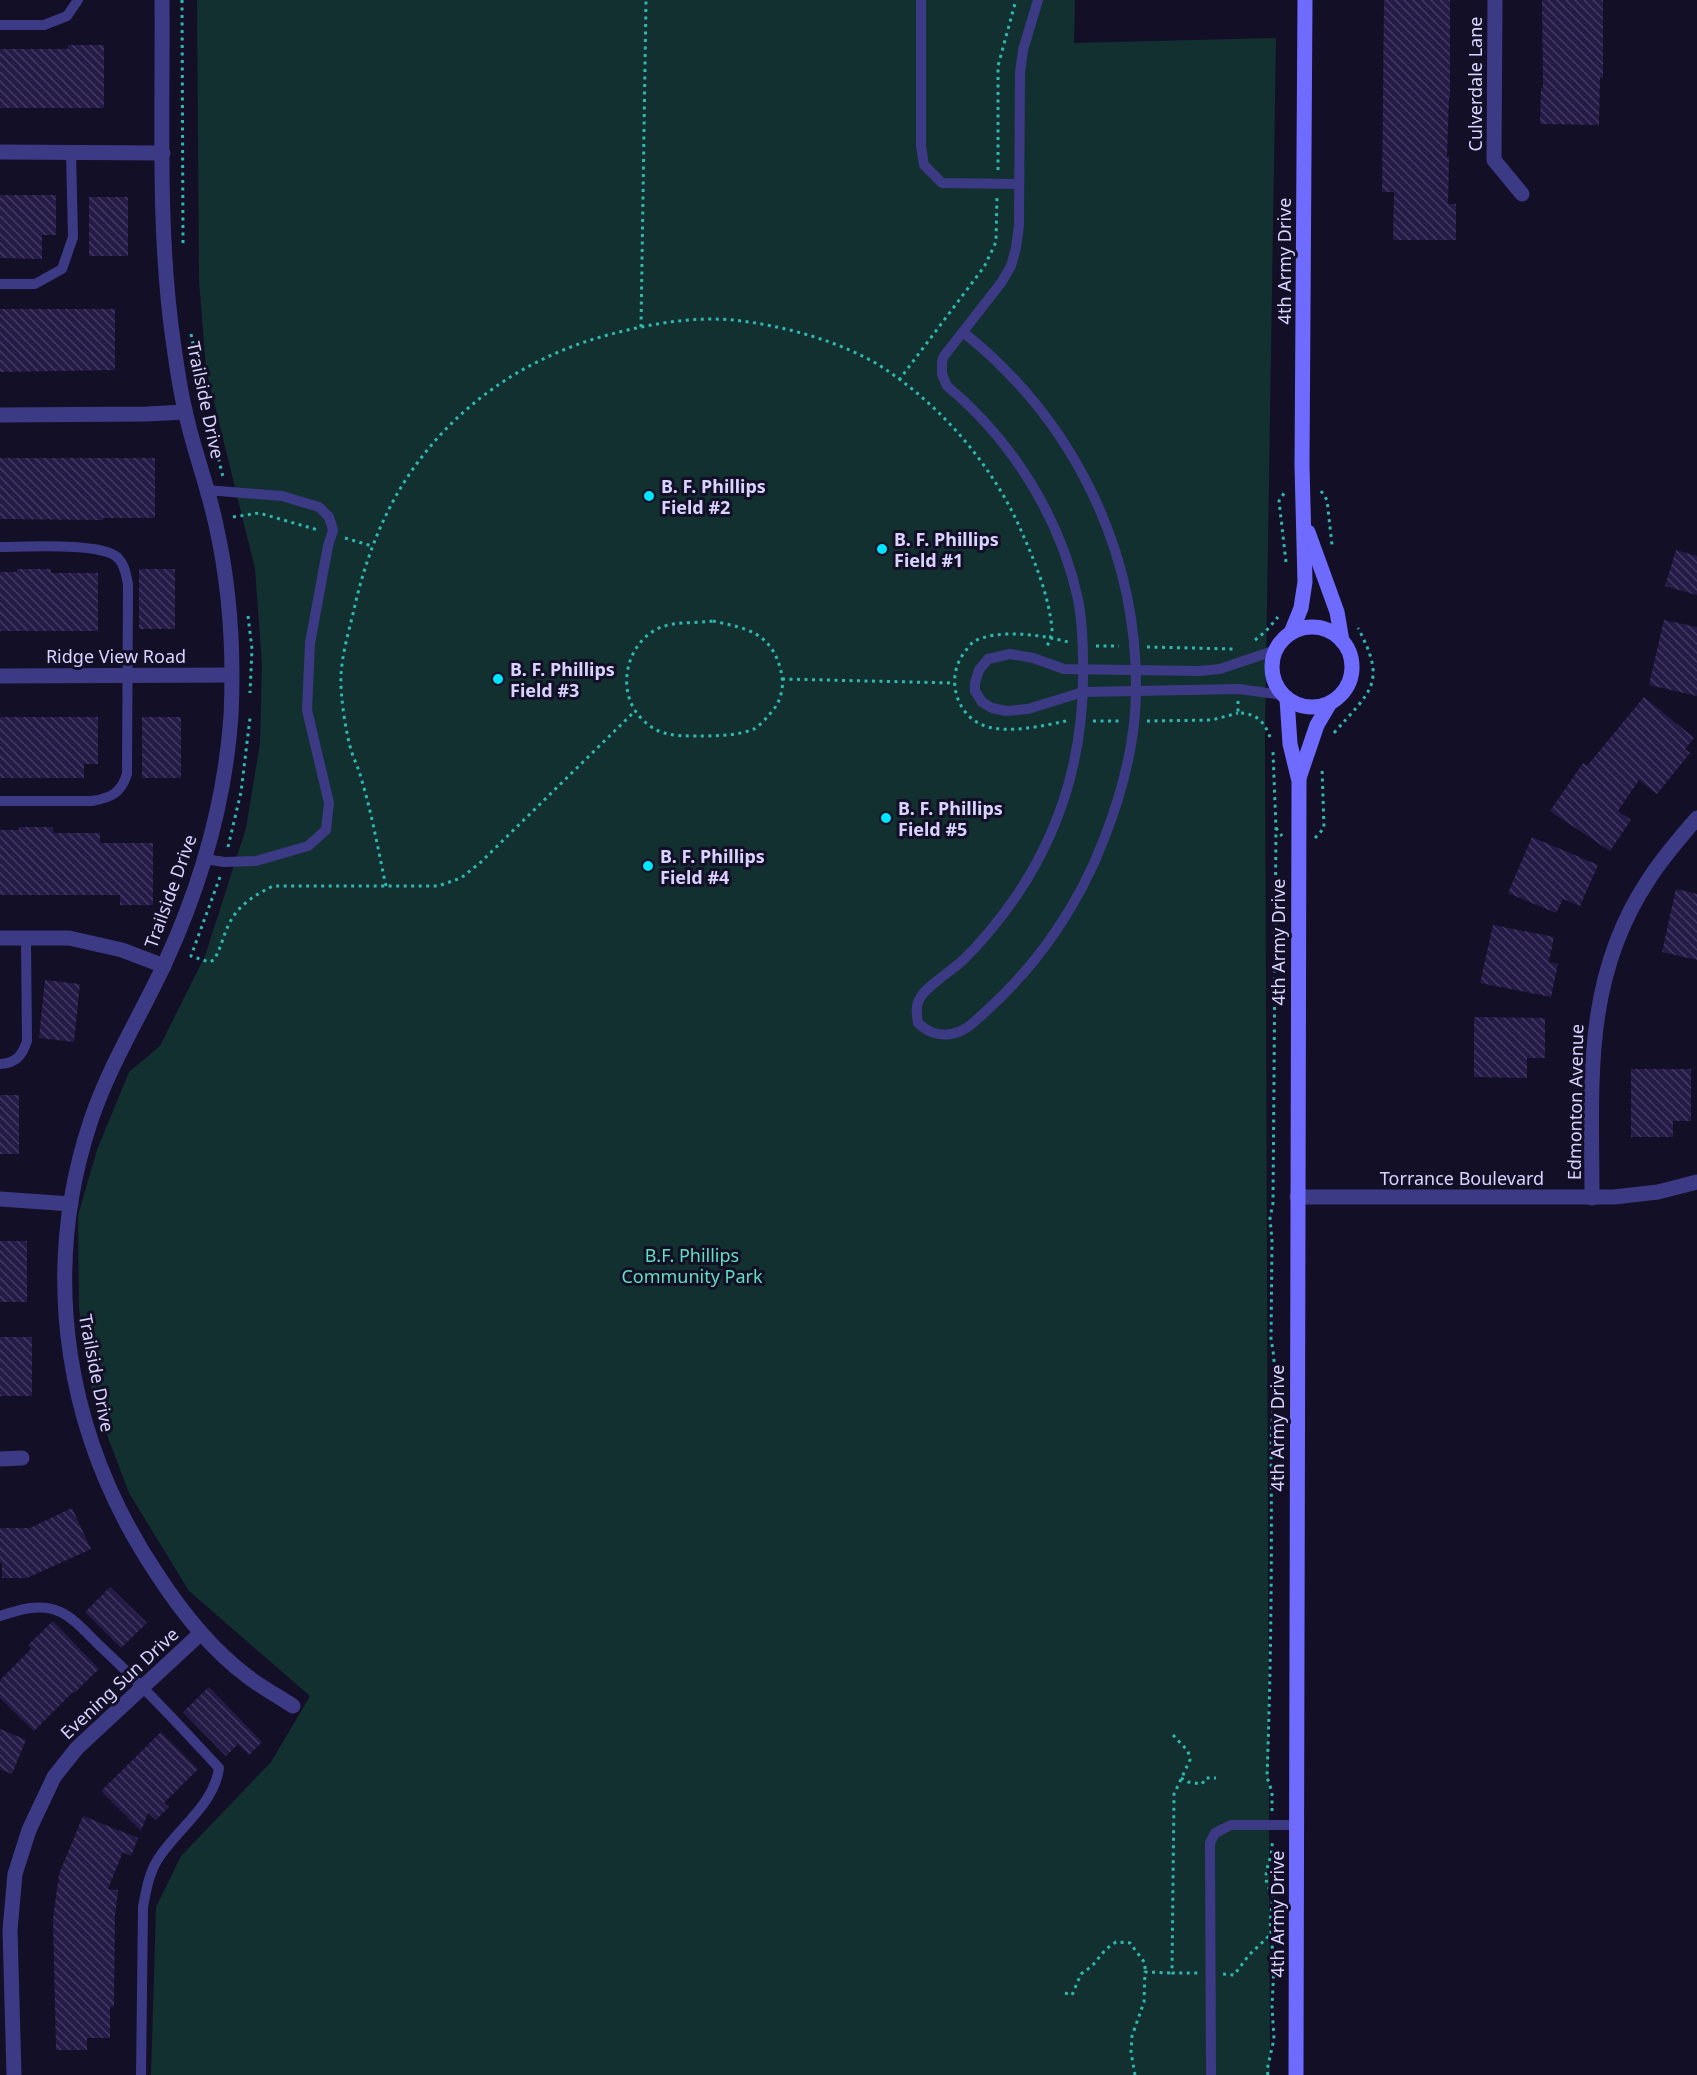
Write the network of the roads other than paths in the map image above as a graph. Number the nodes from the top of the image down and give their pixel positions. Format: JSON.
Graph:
{"nodes":[{"id":1,"x":78,"y":0,"type":"edge"},
{"id":2,"x":162,"y":0,"type":"edge"},
{"id":3,"x":921,"y":0,"type":"edge"},
{"id":4,"x":1038,"y":0,"type":"edge"},
{"id":5,"x":1305,"y":0,"type":"edge"},
{"id":6,"x":1495,"y":0,"type":"edge"},
{"id":7,"x":0,"y":25,"type":"edge"},
{"id":8,"x":0,"y":152,"type":"edge"},
{"id":9,"x":71,"y":152,"type":"junction"},
{"id":10,"x":163,"y":153,"type":"junction"},
{"id":11,"x":1018,"y":184,"type":"junction"},
{"id":12,"x":1522,"y":194,"type":"dead end"},
{"id":13,"x":0,"y":284,"type":"edge"},
{"id":14,"x":963,"y":332,"type":"junction"},
{"id":15,"x":185,"y":412,"type":"junction"},
{"id":16,"x":0,"y":415,"type":"edge"},
{"id":17,"x":206,"y":490,"type":"junction"},
{"id":18,"x":1304,"y":523,"type":"junction"},
{"id":19,"x":0,"y":547,"type":"edge"},
{"id":20,"x":1291,"y":633,"type":"junction"},
{"id":21,"x":1342,"y":641,"type":"junction"},
{"id":22,"x":1276,"y":650,"type":"junction"},
{"id":23,"x":1083,"y":670,"type":"junction"},
{"id":24,"x":1135,"y":670,"type":"junction"},
{"id":25,"x":231,"y":675,"type":"junction"},
{"id":26,"x":0,"y":676,"type":"edge"},
{"id":27,"x":128,"y":676,"type":"junction"},
{"id":28,"x":1136,"y":691,"type":"junction"},
{"id":29,"x":1083,"y":692,"type":"junction"},
{"id":30,"x":1285,"y":697,"type":"junction"},
{"id":31,"x":1330,"y":703,"type":"junction"},
{"id":32,"x":1299,"y":781,"type":"junction"},
{"id":33,"x":0,"y":801,"type":"edge"},
{"id":34,"x":1694,"y":827,"type":"edge"},
{"id":35,"x":205,"y":859,"type":"junction"},
{"id":36,"x":0,"y":938,"type":"edge"},
{"id":37,"x":26,"y":938,"type":"junction"},
{"id":38,"x":164,"y":966,"type":"junction"},
{"id":39,"x":0,"y":1064,"type":"edge"},
{"id":40,"x":1697,"y":1182,"type":"edge"},
{"id":41,"x":1297,"y":1197,"type":"junction"},
{"id":42,"x":1592,"y":1198,"type":"junction"},
{"id":43,"x":0,"y":1199,"type":"edge"},
{"id":44,"x":71,"y":1204,"type":"junction"},
{"id":45,"x":0,"y":1457,"type":"edge"},
{"id":46,"x":22,"y":1458,"type":"dead end"},
{"id":47,"x":0,"y":1616,"type":"edge"},
{"id":48,"x":201,"y":1633,"type":"junction"},
{"id":49,"x":144,"y":1687,"type":"junction"},
{"id":50,"x":293,"y":1706,"type":"dead end"},
{"id":51,"x":1297,"y":1825,"type":"junction"},
{"id":52,"x":14,"y":2075,"type":"edge"},
{"id":53,"x":141,"y":2075,"type":"edge"},
{"id":54,"x":1211,"y":2075,"type":"edge"},
{"id":55,"x":1296,"y":2075,"type":"edge"}],
"edges":[{"from":1,"to":7,"type":"lane"},
{"from":2,"to":10,"type":"street","name":"Trailside Drive"},
{"from":3,"to":11,"type":"lane"},
{"from":4,"to":11,"type":"lane"},
{"from":5,"to":18,"type":"street","name":"4th Army Drive"},
{"from":6,"to":12,"type":"street","name":"Culverdale Lane"},
{"from":8,"to":9,"type":"street"},
{"from":9,"to":10,"type":"street"},
{"from":9,"to":13,"type":"lane"},
{"from":10,"to":15,"type":"street","name":"Trailside Drive"},
{"from":11,"to":14,"type":"lane"},
{"from":14,"to":23,"type":"lane"},
{"from":14,"to":24,"type":"lane"},
{"from":15,"to":16,"type":"street"},
{"from":15,"to":17,"type":"street","name":"Trailside Drive"},
{"from":17,"to":25,"type":"street","name":"Trailside Drive"},
{"from":17,"to":35,"type":"lane"},
{"from":18,"to":20,"type":"street","name":"4th Army Drive"},
{"from":18,"to":21,"type":"street","name":"4th Army Drive"},
{"from":19,"to":27,"type":"lane"},
{"from":20,"to":21,"type":"street"},
{"from":20,"to":22,"type":"street","name":"4th Army Drive"},
{"from":21,"to":31,"type":"street","name":"4th Army Drive"},
{"from":22,"to":24,"type":"lane"},
{"from":22,"to":30,"type":"street","name":"4th Army Drive"},
{"from":23,"to":24,"type":"lane"},
{"from":23,"to":29,"type":"lane"},
{"from":23,"to":29,"type":"lane"},
{"from":24,"to":28,"type":"lane"},
{"from":25,"to":27,"type":"street","name":"Ridge View Road"},
{"from":25,"to":35,"type":"street","name":"Trailside Drive"},
{"from":26,"to":27,"type":"street","name":"Ridge View Road"},
{"from":27,"to":33,"type":"lane"},
{"from":28,"to":29,"type":"lane"},
{"from":28,"to":29,"type":"lane"},
{"from":28,"to":30,"type":"lane"},
{"from":30,"to":31,"type":"street"},
{"from":30,"to":32,"type":"street","name":"4th Army Drive"},
{"from":31,"to":32,"type":"street","name":"4th Army Drive"},
{"from":32,"to":41,"type":"street","name":"4th Army Drive"},
{"from":34,"to":42,"type":"street","name":"Edmonton Avenue"},
{"from":35,"to":38,"type":"street","name":"Trailside Drive"},
{"from":36,"to":37,"type":"street"},
{"from":37,"to":38,"type":"street"},
{"from":37,"to":39,"type":"lane"},
{"from":38,"to":44,"type":"street","name":"Trailside Drive"},
{"from":40,"to":42,"type":"street","name":"Torrance Boulevard"},
{"from":41,"to":42,"type":"street","name":"Torrance Boulevard"},
{"from":41,"to":51,"type":"street","name":"4th Army Drive"},
{"from":43,"to":44,"type":"street"},
{"from":44,"to":48,"type":"street","name":"Trailside Drive"},
{"from":45,"to":46,"type":"street"},
{"from":47,"to":49,"type":"lane"},
{"from":48,"to":49,"type":"street","name":"Evening Sun Drive"},
{"from":48,"to":50,"type":"street","name":"Trailside Drive"},
{"from":49,"to":52,"type":"street","name":"Evening Sun Drive"},
{"from":49,"to":53,"type":"lane"},
{"from":51,"to":54,"type":"lane"},
{"from":51,"to":55,"type":"street","name":"4th Army Drive"}]}
